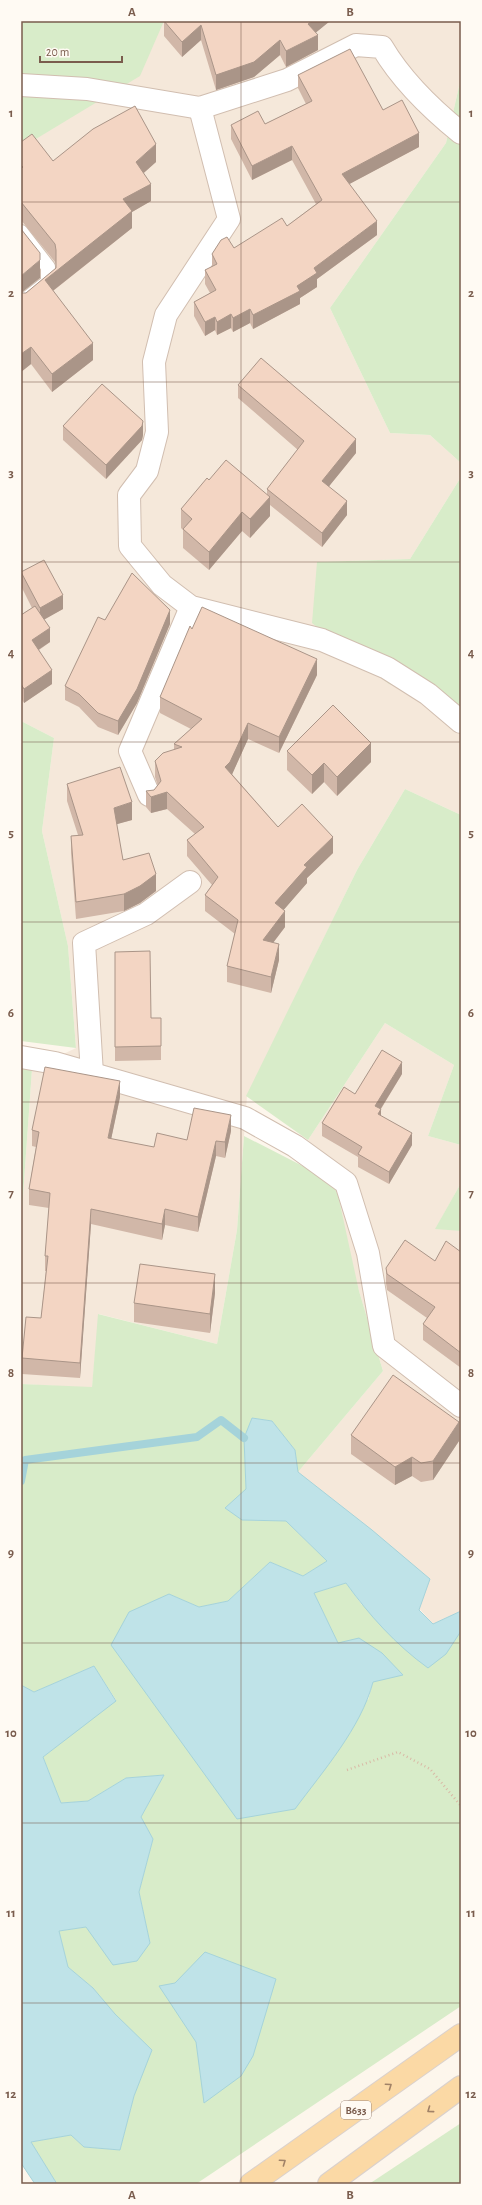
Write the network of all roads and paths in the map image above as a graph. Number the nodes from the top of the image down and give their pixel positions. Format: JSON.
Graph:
{"nodes":[{"id":1,"x":21,"y":85,"type":"edge"},
{"id":2,"x":200,"y":108,"type":"junction"},
{"id":3,"x":461,"y":133,"type":"edge"},
{"id":4,"x":21,"y":232,"type":"edge"},
{"id":5,"x":21,"y":303,"type":"edge"},
{"id":6,"x":191,"y":607,"type":"junction"},
{"id":7,"x":461,"y":722,"type":"edge"},
{"id":8,"x":149,"y":795,"type":"edge"},
{"id":9,"x":190,"y":882,"type":"dead end"},
{"id":10,"x":21,"y":1057,"type":"edge"},
{"id":11,"x":92,"y":1074,"type":"junction"},
{"id":12,"x":461,"y":1406,"type":"edge"},
{"id":13,"x":347,"y":1770,"type":"dead end"},
{"id":14,"x":461,"y":1806,"type":"edge"},
{"id":15,"x":461,"y":2035,"type":"edge"},
{"id":16,"x":461,"y":2087,"type":"edge"},
{"id":17,"x":251,"y":2184,"type":"edge"},
{"id":18,"x":329,"y":2184,"type":"edge"}],
"edges":[{"from":1,"to":2,"type":"street"},
{"from":2,"to":3,"type":"street"},
{"from":2,"to":6,"type":"street"},
{"from":4,"to":5,"type":"lane"},
{"from":6,"to":7,"type":"street"},
{"from":6,"to":8,"type":"street"},
{"from":9,"to":11,"type":"street"},
{"from":10,"to":11,"type":"street"},
{"from":11,"to":12,"type":"street"},
{"from":13,"to":14,"type":"path"},
{"from":17,"to":15,"type":"main road","number":"B633","one_way":true},
{"from":16,"to":18,"type":"main road","one_way":true}]}
